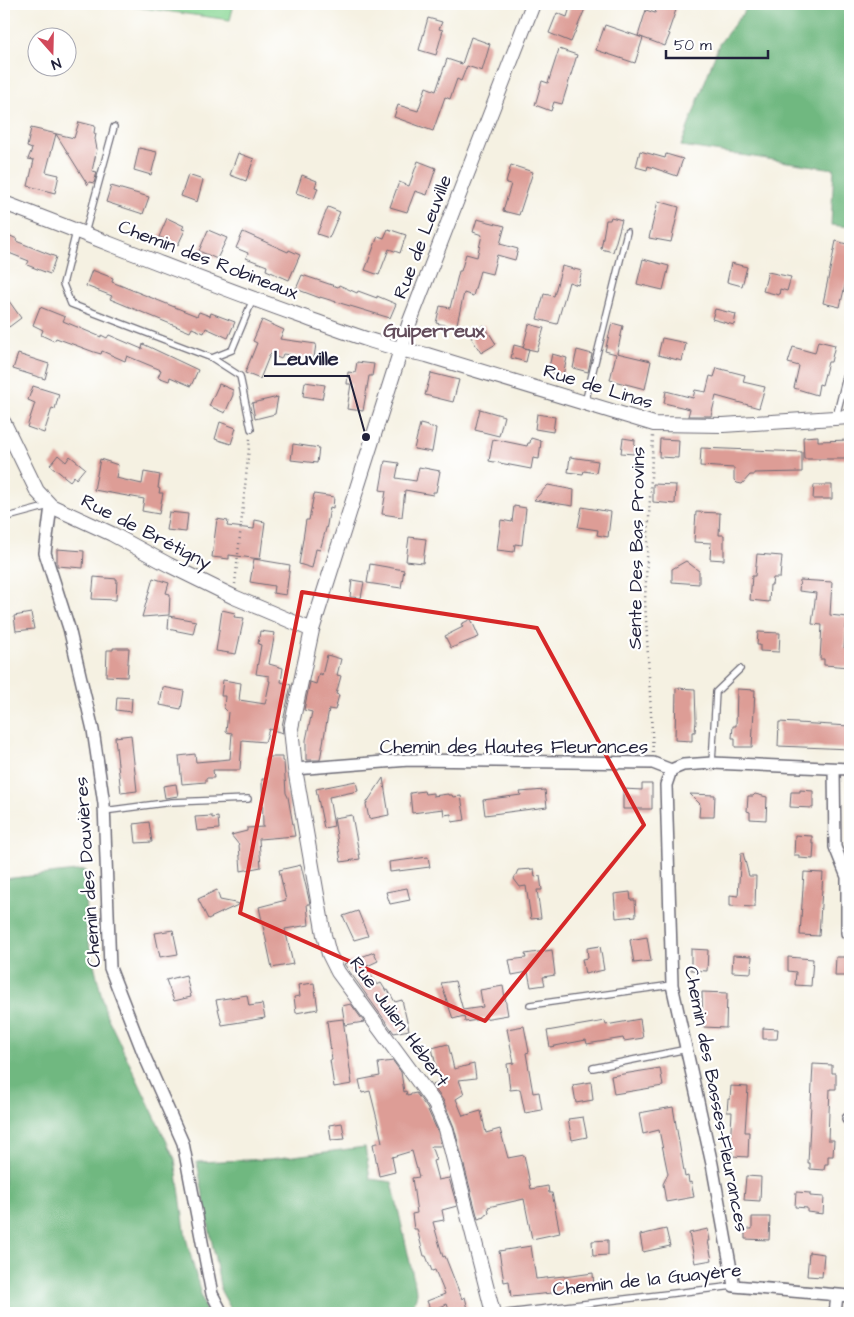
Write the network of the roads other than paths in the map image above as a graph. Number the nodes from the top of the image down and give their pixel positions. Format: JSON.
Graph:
{"nodes":[{"id":1,"x":533,"y":4,"type":"edge"},
{"id":2,"x":114,"y":127,"type":"dead end"},
{"id":3,"x":4,"y":203,"type":"edge"},
{"id":4,"x":81,"y":232,"type":"junction"},
{"id":5,"x":627,"y":232,"type":"dead end"},
{"id":6,"x":253,"y":299,"type":"junction"},
{"id":7,"x":400,"y":350,"type":"junction"},
{"id":8,"x":212,"y":358,"type":"junction"},
{"id":9,"x":850,"y":361,"type":"edge"},
{"id":10,"x":585,"y":403,"type":"junction"},
{"id":11,"x":843,"y":417,"type":"edge"},
{"id":12,"x":4,"y":423,"type":"edge"},
{"id":13,"x":251,"y":429,"type":"road end"},
{"id":14,"x":51,"y":506,"type":"junction"},
{"id":15,"x":4,"y":518,"type":"edge"},
{"id":16,"x":312,"y":630,"type":"junction"},
{"id":17,"x":740,"y":669,"type":"dead end"},
{"id":18,"x":712,"y":762,"type":"junction"},
{"id":19,"x":295,"y":769,"type":"junction"},
{"id":20,"x":834,"y":769,"type":"junction"},
{"id":21,"x":850,"y":769,"type":"edge"},
{"id":22,"x":671,"y":770,"type":"junction"},
{"id":23,"x":248,"y":799,"type":"dead end"},
{"id":24,"x":104,"y":811,"type":"junction"},
{"id":25,"x":850,"y":933,"type":"edge"},
{"id":26,"x":672,"y":984,"type":"junction"},
{"id":27,"x":530,"y":1005,"type":"dead end"},
{"id":28,"x":687,"y":1049,"type":"junction"},
{"id":29,"x":593,"y":1068,"type":"dead end"},
{"id":30,"x":734,"y":1286,"type":"junction"},
{"id":31,"x":837,"y":1296,"type":"junction"},
{"id":32,"x":850,"y":1296,"type":"edge"},
{"id":33,"x":222,"y":1313,"type":"edge"},
{"id":34,"x":493,"y":1313,"type":"edge"},
{"id":35,"x":507,"y":1313,"type":"edge"},
{"id":36,"x":835,"y":1313,"type":"edge"}],
"edges":[{"from":1,"to":7,"type":"street","name":"Rue de Leuville"},
{"from":2,"to":4,"type":"lane"},
{"from":3,"to":4,"type":"street","name":"Chemin des Robineaux"},
{"from":4,"to":6,"type":"street","name":"Chemin des Robineaux"},
{"from":4,"to":8,"type":"lane"},
{"from":5,"to":10,"type":"lane"},
{"from":6,"to":7,"type":"street","name":"Chemin des Robineaux"},
{"from":6,"to":8,"type":"lane"},
{"from":7,"to":10,"type":"street","name":"Rue de Linas"},
{"from":7,"to":16,"type":"street","name":"Rue de Leuville"},
{"from":8,"to":13,"type":"lane"},
{"from":9,"to":11,"type":"lane"},
{"from":10,"to":11,"type":"street","name":"Rue de Linas"},
{"from":12,"to":14,"type":"street","name":"Rue de Brétigny"},
{"from":14,"to":15,"type":"lane"},
{"from":14,"to":16,"type":"street","name":"Rue de Brétigny"},
{"from":14,"to":24,"type":"street","name":"Chemin des Douvières"},
{"from":16,"to":19,"type":"street","name":"Rue Julien Hébert"},
{"from":17,"to":18,"type":"lane"},
{"from":18,"to":20,"type":"street","name":"Chemin des Hautes Fleurances"},
{"from":18,"to":22,"type":"street","name":"Chemin des Hautes Fleurances"},
{"from":19,"to":22,"type":"street","name":"Chemin des Hautes Fleurances"},
{"from":19,"to":34,"type":"street","name":"Rue Julien Hébert"},
{"from":20,"to":21,"type":"street","name":"Chemin des Hautes Fleurances"},
{"from":20,"to":25,"type":"street"},
{"from":22,"to":26,"type":"street","name":"Chemin des Basses-Fleurances"},
{"from":23,"to":24,"type":"lane"},
{"from":24,"to":33,"type":"street","name":"Chemin des Douvières"},
{"from":26,"to":27,"type":"lane"},
{"from":26,"to":28,"type":"street","name":"Chemin des Basses-Fleurances"},
{"from":28,"to":29,"type":"lane"},
{"from":28,"to":30,"type":"street","name":"Chemin des Basses-Fleurances"},
{"from":30,"to":31,"type":"street","name":"Chemin de la Guayère"},
{"from":30,"to":35,"type":"lane","name":"Chemin de la Guayère"},
{"from":31,"to":32,"type":"street","name":"Chemin de la Guayère"},
{"from":31,"to":36,"type":"street"}]}
